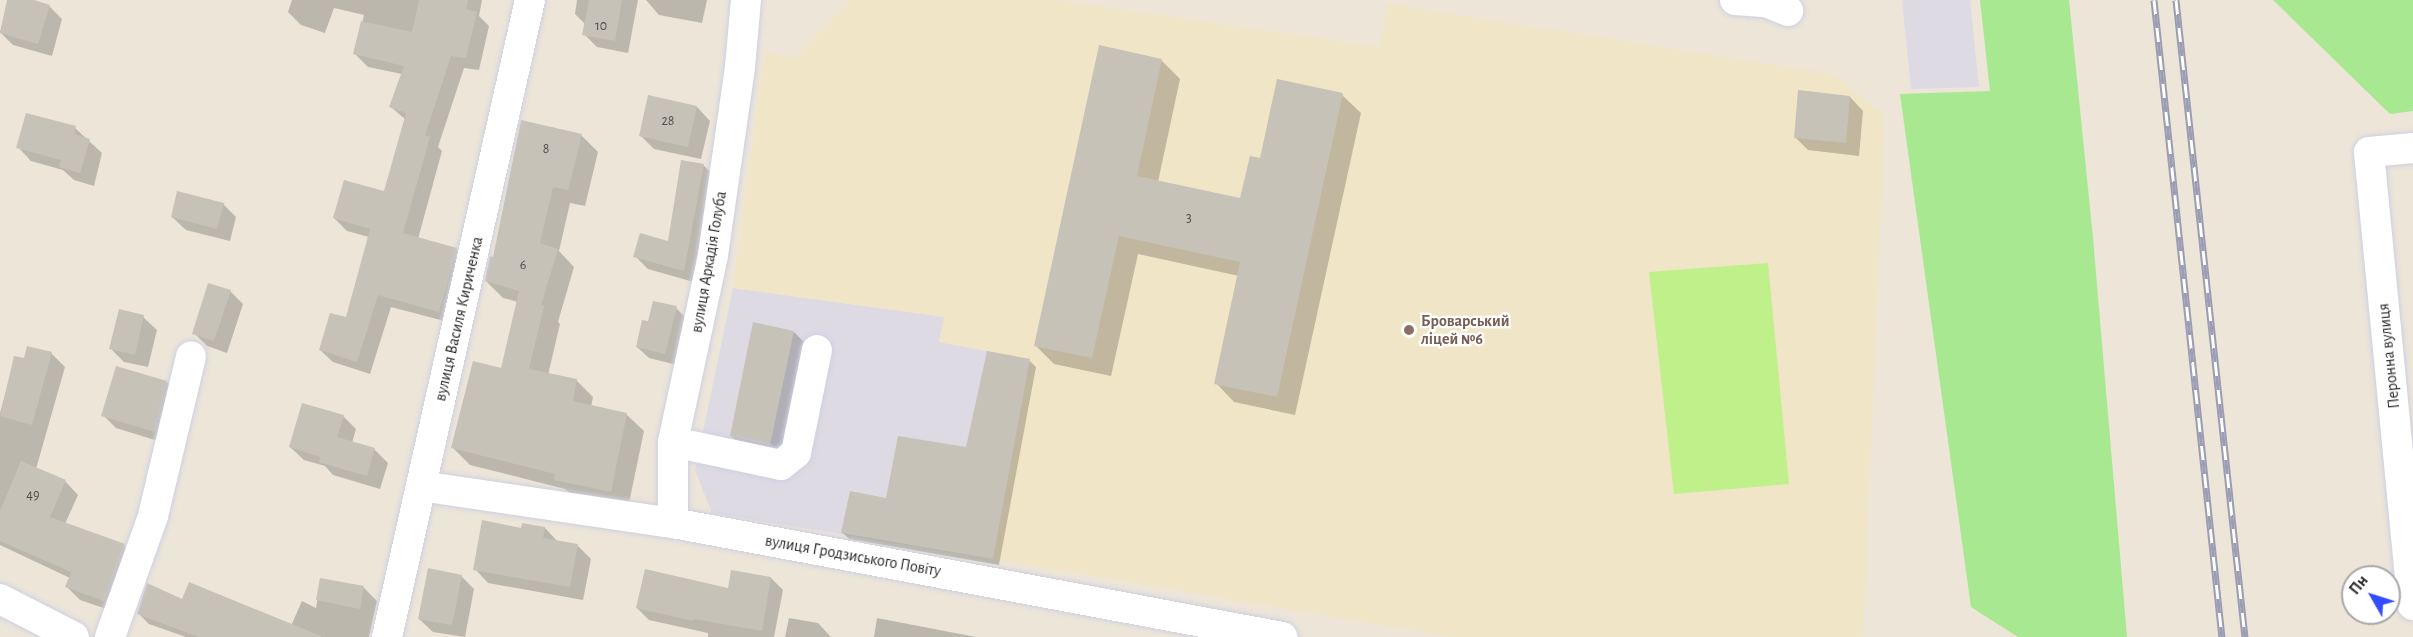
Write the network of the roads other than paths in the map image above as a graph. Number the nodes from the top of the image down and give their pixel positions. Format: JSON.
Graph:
{"nodes":[{"id":1,"x":530,"y":0,"type":"edge"},
{"id":2,"x":746,"y":0,"type":"edge"},
{"id":3,"x":1735,"y":0,"type":"edge"},
{"id":4,"x":1788,"y":11,"type":"dead end"},
{"id":5,"x":2413,"y":148,"type":"edge"},
{"id":6,"x":817,"y":350,"type":"dead end"},
{"id":7,"x":191,"y":356,"type":"dead end"},
{"id":8,"x":673,"y":442,"type":"junction"},
{"id":9,"x":421,"y":486,"type":"junction"},
{"id":10,"x":673,"y":523,"type":"junction"},
{"id":11,"x":0,"y":599,"type":"edge"},
{"id":12,"x":2413,"y":605,"type":"edge"},
{"id":13,"x":74,"y":637,"type":"edge"},
{"id":14,"x":110,"y":637,"type":"edge"},
{"id":15,"x":387,"y":637,"type":"edge"},
{"id":16,"x":1282,"y":637,"type":"edge"}],
"edges":[{"from":1,"to":9,"type":"street","name":"вулиця Василя Кириченка"},
{"from":2,"to":8,"type":"street","name":"вулиця Аркадія Голуба"},
{"from":3,"to":4,"type":"street"},
{"from":5,"to":12,"type":"street","name":"Перонна вулиця"},
{"from":6,"to":8,"type":"street"},
{"from":7,"to":14,"type":"street"},
{"from":8,"to":10,"type":"street","name":"вулиця Аркадія Голуба"},
{"from":9,"to":10,"type":"street","name":"вулиця Гродзиського Повіту"},
{"from":9,"to":15,"type":"street","name":"вулиця Василя Кириченка"},
{"from":10,"to":16,"type":"street","name":"вулиця Гродзиського Повіту"},
{"from":11,"to":13,"type":"street"}]}
